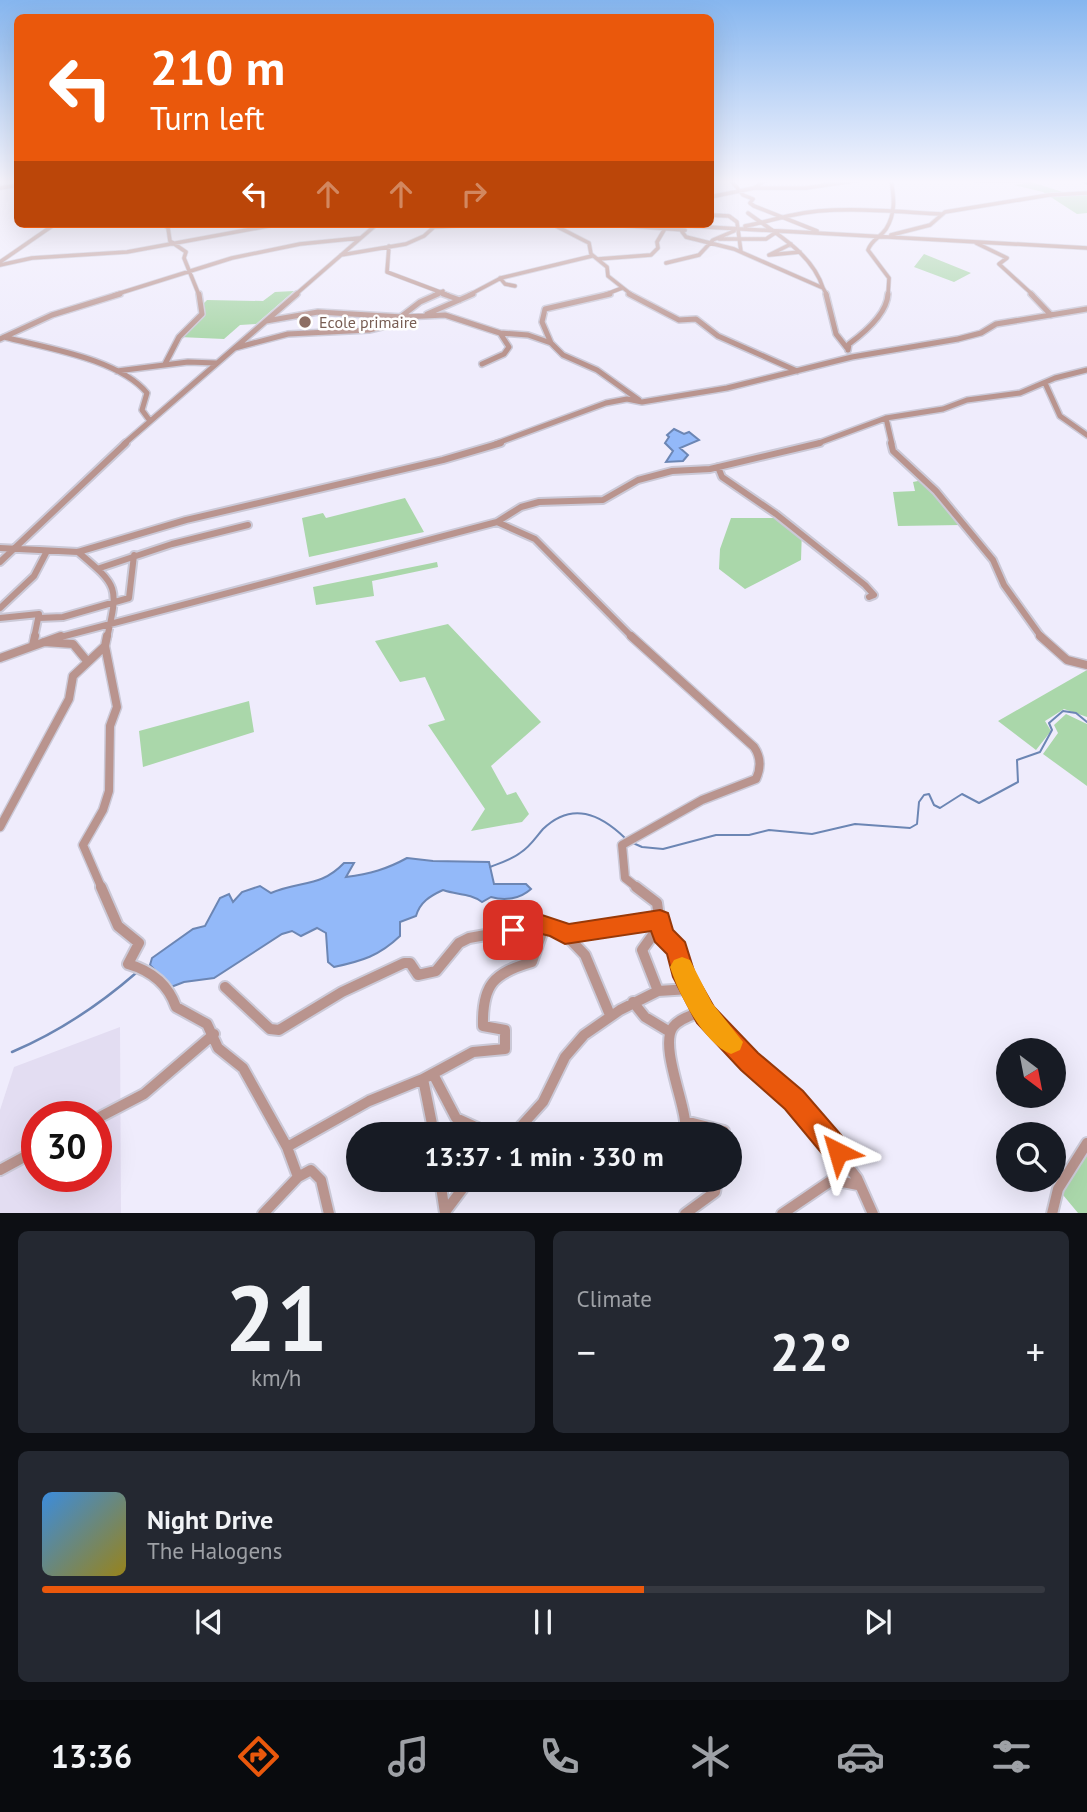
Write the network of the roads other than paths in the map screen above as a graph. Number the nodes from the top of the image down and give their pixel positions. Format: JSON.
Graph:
{"nodes":[{"id":1,"x":37,"y":237,"type":"edge"},
{"id":2,"x":169,"y":237,"type":"edge"},
{"id":3,"x":209,"y":237,"type":"edge"},
{"id":4,"x":422,"y":237,"type":"edge"},
{"id":5,"x":577,"y":237,"type":"edge"},
{"id":6,"x":662,"y":237,"type":"edge"},
{"id":7,"x":686,"y":237,"type":"edge"},
{"id":8,"x":723,"y":237,"type":"edge"},
{"id":9,"x":740,"y":237,"type":"edge"},
{"id":10,"x":769,"y":237,"type":"edge"},
{"id":11,"x":781,"y":237,"type":"edge"},
{"id":12,"x":872,"y":237,"type":"edge"},
{"id":13,"x":879,"y":237,"type":"junction"},
{"id":14,"x":360,"y":238,"type":"joint"},
{"id":15,"x":741,"y":240,"type":"junction"},
{"id":16,"x":713,"y":242,"type":"junction"},
{"id":17,"x":174,"y":243,"type":"junction"},
{"id":18,"x":976,"y":243,"type":"junction"},
{"id":19,"x":791,"y":244,"type":"junction"},
{"id":20,"x":389,"y":246,"type":"junction"},
{"id":21,"x":1087,"y":248,"type":"edge"},
{"id":22,"x":800,"y":251,"type":"junction"},
{"id":23,"x":741,"y":253,"type":"junction"},
{"id":24,"x":341,"y":255,"type":"junction"},
{"id":25,"x":0,"y":256,"type":"edge"},
{"id":26,"x":9,"y":256,"type":"junction"},
{"id":27,"x":32,"y":258,"type":"junction"},
{"id":28,"x":594,"y":258,"type":"junction"},
{"id":29,"x":0,"y":263,"type":"edge"},
{"id":30,"x":666,"y":263,"type":"dead end"},
{"id":31,"x":193,"y":271,"type":"junction"},
{"id":32,"x":500,"y":278,"type":"junction"},
{"id":33,"x":516,"y":286,"type":"dead end"},
{"id":34,"x":622,"y":288,"type":"junction"},
{"id":35,"x":823,"y":288,"type":"junction"},
{"id":36,"x":443,"y":291,"type":"junction"},
{"id":37,"x":460,"y":300,"type":"junction"},
{"id":38,"x":1087,"y":309,"type":"edge"},
{"id":39,"x":426,"y":315,"type":"junction"},
{"id":40,"x":1051,"y":316,"type":"junction"},
{"id":41,"x":403,"y":317,"type":"junction"},
{"id":42,"x":266,"y":321,"type":"junction"},
{"id":43,"x":500,"y":333,"type":"junction"},
{"id":44,"x":2,"y":338,"type":"edge"},
{"id":45,"x":551,"y":343,"type":"junction"},
{"id":46,"x":234,"y":348,"type":"junction"},
{"id":47,"x":847,"y":348,"type":"junction"},
{"id":48,"x":852,"y":358,"type":"junction"},
{"id":49,"x":216,"y":363,"type":"junction"},
{"id":50,"x":165,"y":364,"type":"junction"},
{"id":51,"x":482,"y":364,"type":"dead end"},
{"id":52,"x":1087,"y":370,"type":"edge"},
{"id":53,"x":117,"y":371,"type":"junction"},
{"id":54,"x":797,"y":372,"type":"junction"},
{"id":55,"x":1045,"y":383,"type":"junction"},
{"id":56,"x":642,"y":402,"type":"junction"},
{"id":57,"x":886,"y":418,"type":"junction"},
{"id":58,"x":150,"y":421,"type":"junction"},
{"id":59,"x":1087,"y":435,"type":"edge"},
{"id":60,"x":718,"y":467,"type":"junction"},
{"id":61,"x":497,"y":522,"type":"junction"},
{"id":62,"x":248,"y":525,"type":"dead end"},
{"id":63,"x":0,"y":548,"type":"edge"},
{"id":64,"x":13,"y":549,"type":"junction"},
{"id":65,"x":47,"y":551,"type":"junction"},
{"id":66,"x":78,"y":552,"type":"junction"},
{"id":67,"x":134,"y":555,"type":"junction"},
{"id":68,"x":0,"y":562,"type":"edge"},
{"id":69,"x":100,"y":568,"type":"junction"},
{"id":70,"x":869,"y":597,"type":"dead end"},
{"id":71,"x":115,"y":602,"type":"junction"},
{"id":72,"x":0,"y":608,"type":"edge"},
{"id":73,"x":0,"y":618,"type":"edge"},
{"id":74,"x":39,"y":618,"type":"junction"},
{"id":75,"x":109,"y":623,"type":"junction"},
{"id":76,"x":43,"y":641,"type":"junction"},
{"id":77,"x":33,"y":645,"type":"junction"},
{"id":78,"x":105,"y":646,"type":"junction"},
{"id":79,"x":0,"y":658,"type":"edge"},
{"id":80,"x":87,"y":661,"type":"junction"},
{"id":81,"x":1087,"y":665,"type":"edge"},
{"id":82,"x":0,"y":827,"type":"edge"},
{"id":83,"x":660,"y":922,"type":"junction"},
{"id":84,"x":545,"y":924,"type":"junction"},
{"id":85,"x":565,"y":934,"type":"junction"},
{"id":86,"x":225,"y":987,"type":"dead end"},
{"id":87,"x":690,"y":989,"type":"junction"},
{"id":88,"x":658,"y":991,"type":"junction"},
{"id":89,"x":633,"y":1002,"type":"junction"},
{"id":90,"x":704,"y":1011,"type":"junction"},
{"id":91,"x":610,"y":1015,"type":"junction"},
{"id":92,"x":670,"y":1032,"type":"junction"},
{"id":93,"x":214,"y":1034,"type":"junction"},
{"id":94,"x":428,"y":1077,"type":"junction"},
{"id":95,"x":112,"y":1113,"type":"edge"},
{"id":96,"x":433,"y":1122,"type":"edge"},
{"id":97,"x":465,"y":1122,"type":"edge"},
{"id":98,"x":524,"y":1122,"type":"edge"},
{"id":99,"x":685,"y":1122,"type":"edge"},
{"id":100,"x":1087,"y":1143,"type":"edge"},
{"id":101,"x":287,"y":1147,"type":"junction"},
{"id":102,"x":21,"y":1159,"type":"edge"},
{"id":103,"x":0,"y":1170,"type":"edge"},
{"id":104,"x":298,"y":1177,"type":"junction"},
{"id":105,"x":859,"y":1185,"type":"junction"},
{"id":106,"x":442,"y":1192,"type":"edge"},
{"id":107,"x":460,"y":1192,"type":"edge"},
{"id":108,"x":715,"y":1192,"type":"edge"},
{"id":109,"x":686,"y":1212,"type":"edge"},
{"id":110,"x":263,"y":1213,"type":"edge"},
{"id":111,"x":329,"y":1213,"type":"edge"},
{"id":112,"x":445,"y":1213,"type":"edge"},
{"id":113,"x":782,"y":1213,"type":"edge"},
{"id":114,"x":873,"y":1213,"type":"edge"},
{"id":115,"x":1052,"y":1213,"type":"edge"}],
"edges":[{"from":1,"to":26,"type":"street"},
{"from":2,"to":17,"type":"street"},
{"from":3,"to":17,"type":"street"},
{"from":4,"to":20,"type":"street"},
{"from":5,"to":28,"type":"street"},
{"from":6,"to":28,"type":"street"},
{"from":7,"to":16,"type":"street"},
{"from":8,"to":16,"type":"street"},
{"from":9,"to":15,"type":"street"},
{"from":10,"to":15,"type":"street"},
{"from":11,"to":19,"type":"street"},
{"from":12,"to":13,"type":"street"},
{"from":13,"to":18,"type":"street"},
{"from":13,"to":47,"type":"street"},
{"from":14,"to":24,"type":"street"},
{"from":14,"to":31,"type":"street"},
{"from":15,"to":16,"type":"street"},
{"from":15,"to":23,"type":"street"},
{"from":16,"to":23,"type":"street"},
{"from":16,"to":30,"type":"street"},
{"from":17,"to":27,"type":"street"},
{"from":17,"to":31,"type":"street"},
{"from":18,"to":21,"type":"street"},
{"from":18,"to":40,"type":"street"},
{"from":19,"to":22,"type":"street"},
{"from":19,"to":22,"type":"street"},
{"from":20,"to":24,"type":"street"},
{"from":20,"to":36,"type":"street"},
{"from":22,"to":35,"type":"street"},
{"from":23,"to":35,"type":"street"},
{"from":24,"to":42,"type":"street"},
{"from":25,"to":26,"type":"street"},
{"from":26,"to":27,"type":"street"},
{"from":26,"to":29,"type":"street"},
{"from":27,"to":29,"type":"street"},
{"from":28,"to":32,"type":"street"},
{"from":28,"to":34,"type":"street"},
{"from":31,"to":44,"type":"street"},
{"from":31,"to":50,"type":"street"},
{"from":32,"to":33,"type":"street"},
{"from":32,"to":37,"type":"street"},
{"from":34,"to":45,"type":"street"},
{"from":34,"to":54,"type":"street"},
{"from":35,"to":47,"type":"street"},
{"from":36,"to":37,"type":"street"},
{"from":36,"to":41,"type":"street"},
{"from":37,"to":39,"type":"street"},
{"from":38,"to":40,"type":"street"},
{"from":39,"to":41,"type":"street"},
{"from":39,"to":43,"type":"street"},
{"from":40,"to":48,"type":"street"},
{"from":41,"to":42,"type":"street"},
{"from":41,"to":46,"type":"street"},
{"from":42,"to":46,"type":"street"},
{"from":43,"to":45,"type":"street"},
{"from":43,"to":51,"type":"street"},
{"from":44,"to":53,"type":"street"},
{"from":45,"to":56,"type":"street"},
{"from":46,"to":49,"type":"street"},
{"from":47,"to":48,"type":"street"},
{"from":48,"to":54,"type":"street"},
{"from":49,"to":50,"type":"street"},
{"from":49,"to":58,"type":"street"},
{"from":50,"to":53,"type":"street"},
{"from":52,"to":55,"type":"street"},
{"from":53,"to":58,"type":"street"},
{"from":54,"to":56,"type":"street"},
{"from":55,"to":57,"type":"street"},
{"from":55,"to":59,"type":"street"},
{"from":56,"to":66,"type":"street"},
{"from":57,"to":60,"type":"street"},
{"from":57,"to":81,"type":"street"},
{"from":58,"to":64,"type":"street"},
{"from":60,"to":61,"type":"street"},
{"from":60,"to":70,"type":"street"},
{"from":61,"to":75,"type":"street"},
{"from":61,"to":83,"type":"street"},
{"from":62,"to":67,"type":"street"},
{"from":63,"to":64,"type":"street"},
{"from":64,"to":65,"type":"street"},
{"from":64,"to":68,"type":"street"},
{"from":65,"to":66,"type":"street"},
{"from":65,"to":72,"type":"street"},
{"from":66,"to":69,"type":"street"},
{"from":67,"to":69,"type":"street"},
{"from":67,"to":71,"type":"street"},
{"from":69,"to":71,"type":"street"},
{"from":71,"to":74,"type":"street"},
{"from":71,"to":75,"type":"street"},
{"from":73,"to":74,"type":"street"},
{"from":74,"to":77,"type":"street"},
{"from":75,"to":76,"type":"street"},
{"from":75,"to":78,"type":"street"},
{"from":76,"to":77,"type":"street"},
{"from":76,"to":80,"type":"street"},
{"from":77,"to":79,"type":"street"},
{"from":78,"to":80,"type":"street"},
{"from":78,"to":93,"type":"street"},
{"from":80,"to":82,"type":"street"},
{"from":83,"to":85,"type":"street"},
{"from":83,"to":87,"type":"street"},
{"from":83,"to":88,"type":"street"},
{"from":84,"to":85,"type":"street"},
{"from":84,"to":86,"type":"street"},
{"from":84,"to":94,"type":"street"},
{"from":85,"to":91,"type":"street"},
{"from":87,"to":88,"type":"street"},
{"from":87,"to":90,"type":"street"},
{"from":88,"to":89,"type":"street"},
{"from":89,"to":91,"type":"street"},
{"from":89,"to":92,"type":"street"},
{"from":90,"to":92,"type":"street"},
{"from":90,"to":105,"type":"street"},
{"from":91,"to":98,"type":"street"},
{"from":92,"to":99,"type":"street"},
{"from":93,"to":95,"type":"street"},
{"from":93,"to":101,"type":"street"},
{"from":94,"to":96,"type":"street"},
{"from":94,"to":97,"type":"street"},
{"from":94,"to":101,"type":"street"},
{"from":100,"to":115,"type":"street"},
{"from":101,"to":104,"type":"street"},
{"from":102,"to":103,"type":"street"},
{"from":104,"to":110,"type":"street"},
{"from":104,"to":111,"type":"street"},
{"from":105,"to":113,"type":"street"},
{"from":105,"to":114,"type":"street"},
{"from":106,"to":112,"type":"street"},
{"from":107,"to":112,"type":"street"},
{"from":108,"to":109,"type":"street"}]}
